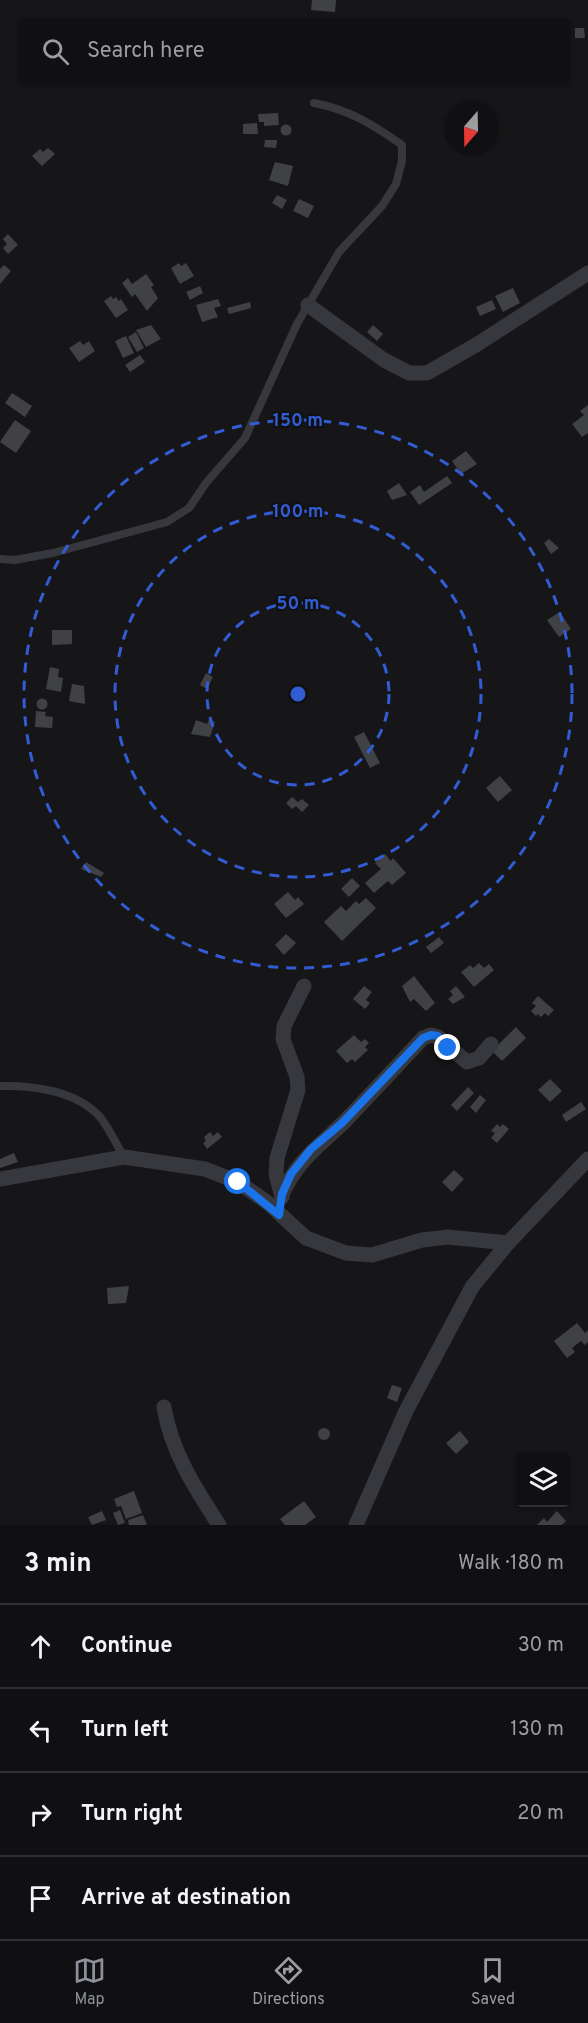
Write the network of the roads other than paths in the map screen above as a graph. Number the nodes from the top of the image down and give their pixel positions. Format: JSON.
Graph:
{"nodes":[{"id":1,"x":314,"y":103,"type":"dead end"},
{"id":2,"x":588,"y":273,"type":"edge"},
{"id":3,"x":308,"y":305,"type":"junction"},
{"id":4,"x":0,"y":559,"type":"edge"},
{"id":5,"x":304,"y":986,"type":"dead end"},
{"id":6,"x":491,"y":1044,"type":"dead end"},
{"id":7,"x":0,"y":1086,"type":"edge"},
{"id":8,"x":124,"y":1156,"type":"junction"},
{"id":9,"x":588,"y":1159,"type":"edge"},
{"id":10,"x":0,"y":1179,"type":"edge"},
{"id":11,"x":282,"y":1194,"type":"junction"},
{"id":12,"x":279,"y":1215,"type":"junction"},
{"id":13,"x":508,"y":1243,"type":"junction"},
{"id":14,"x":164,"y":1407,"type":"dead end"},
{"id":15,"x":219,"y":1525,"type":"edge"},
{"id":16,"x":356,"y":1525,"type":"edge"}],
"edges":[{"from":1,"to":3,"type":"lane"},
{"from":2,"to":3,"type":"street"},
{"from":3,"to":4,"type":"lane"},
{"from":5,"to":11,"type":"street"},
{"from":6,"to":11,"type":"street"},
{"from":7,"to":8,"type":"lane"},
{"from":8,"to":10,"type":"street"},
{"from":8,"to":12,"type":"street"},
{"from":9,"to":13,"type":"street"},
{"from":11,"to":12,"type":"street"},
{"from":12,"to":13,"type":"street"},
{"from":13,"to":16,"type":"street"},
{"from":14,"to":15,"type":"street"}]}
